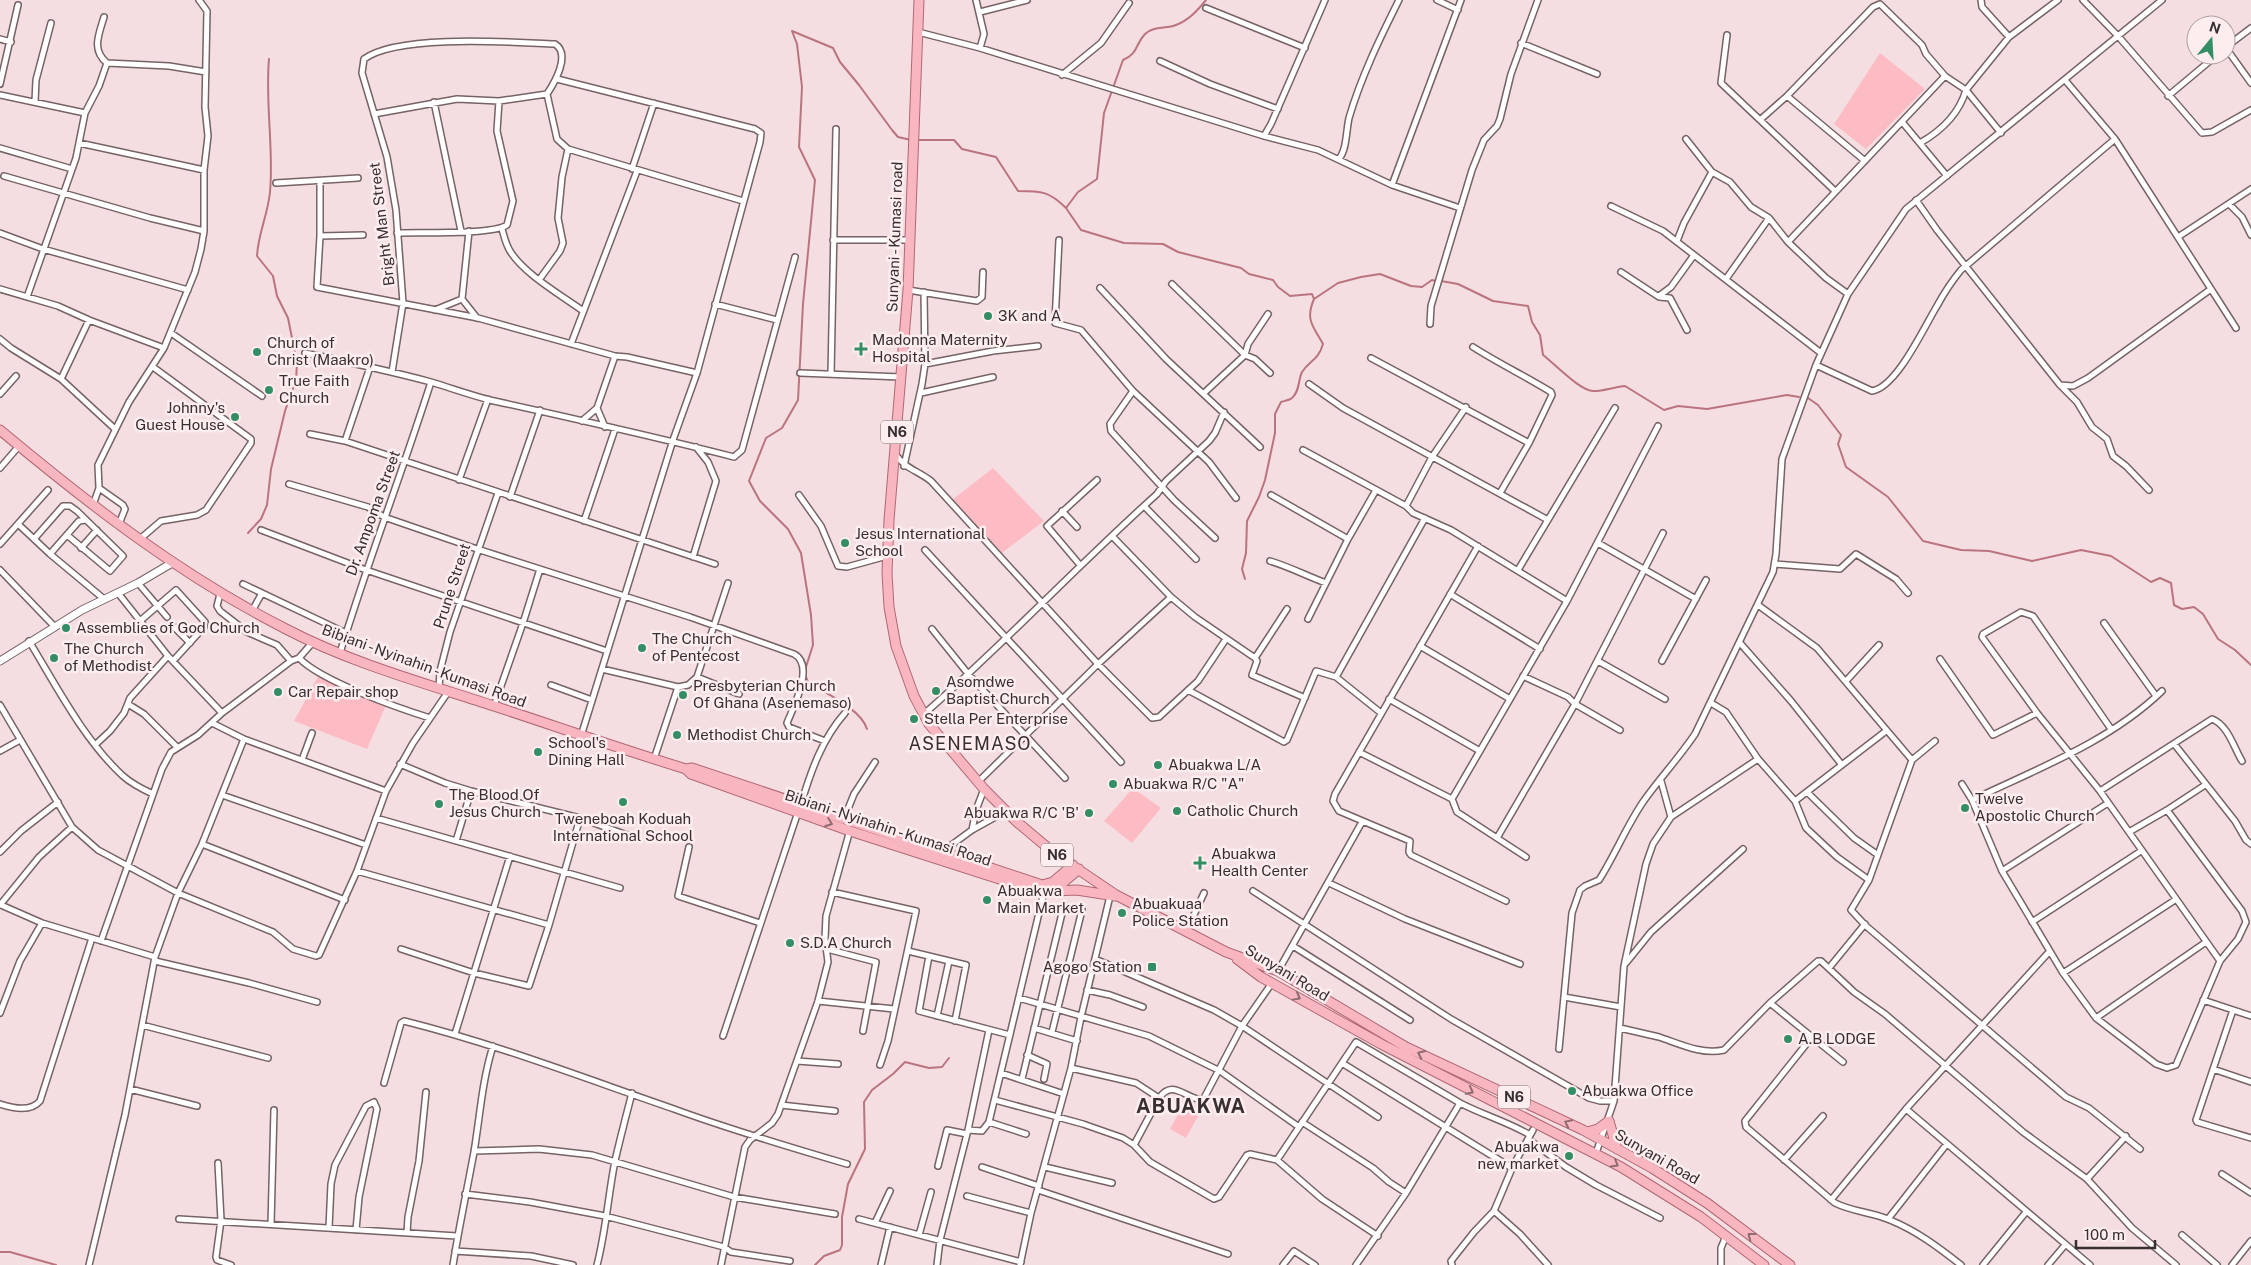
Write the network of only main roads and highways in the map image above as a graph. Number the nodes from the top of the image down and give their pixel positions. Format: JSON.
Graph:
{"nodes":[{"id":1,"x":920,"y":0,"type":"edge"},
{"id":2,"x":0,"y":430,"type":"edge"},
{"id":3,"x":799,"y":808,"type":"junction"},
{"id":4,"x":852,"y":827,"type":"junction"},
{"id":5,"x":1058,"y":856,"type":"junction"},
{"id":6,"x":1076,"y":867,"type":"junction"},
{"id":7,"x":1059,"y":876,"type":"junction"},
{"id":8,"x":1049,"y":892,"type":"junction"},
{"id":9,"x":1120,"y":897,"type":"junction"},
{"id":10,"x":1226,"y":952,"type":"junction"},
{"id":11,"x":1587,"y":1132,"type":"junction"},
{"id":12,"x":1617,"y":1149,"type":"junction"},
{"id":13,"x":1764,"y":1265,"type":"edge"},
{"id":14,"x":1790,"y":1265,"type":"edge"}],
"edges":[{"from":1,"to":5,"type":"main road","name":"Sunyani - Kumasi road","number":"N6"},
{"from":2,"to":3,"type":"main road","name":"Bibiani - Nyinahin - Kumasi Road"},
{"from":3,"to":4,"type":"main road","name":"Bibiani - Nyinahin - Kumasi Road","one_way":true},
{"from":3,"to":4,"type":"main road","name":"Bibiani - Nyinahin - Kumasi Road"},
{"from":4,"to":7,"type":"main road","name":"Bibiani - Nyinahin - Kumasi Road"},
{"from":4,"to":8,"type":"main road","name":"Bibiani - Nyinahin - Kumasi Road"},
{"from":5,"to":6,"type":"main road","name":"Sunyani - Kumasi road","number":"N6"},
{"from":5,"to":7,"type":"main road"},
{"from":6,"to":7,"type":"main road","name":"Bibiani - Nyinahin - Kumasi Road"},
{"from":6,"to":8,"type":"main road"},
{"from":6,"to":9,"type":"main road","name":"Sunyani - Kumasi road","number":"N6"},
{"from":8,"to":9,"type":"main road","name":"Bibiani - Nyinahin - Kumasi Road"},
{"from":9,"to":10,"type":"main road","name":"Sunyani - Kumasi road","number":"N6"},
{"from":11,"to":10,"type":"main road","name":"Sunyani Road","number":"N6","one_way":true},
{"from":10,"to":13,"type":"main road","name":"Sunyani Road","number":"N6","one_way":true},
{"from":11,"to":12,"type":"main road","name":"Sunyani Road","number":"N6"},
{"from":11,"to":12,"type":"main road"},
{"from":14,"to":12,"type":"main road","name":"Sunyani Road","number":"N6","one_way":true}]}
